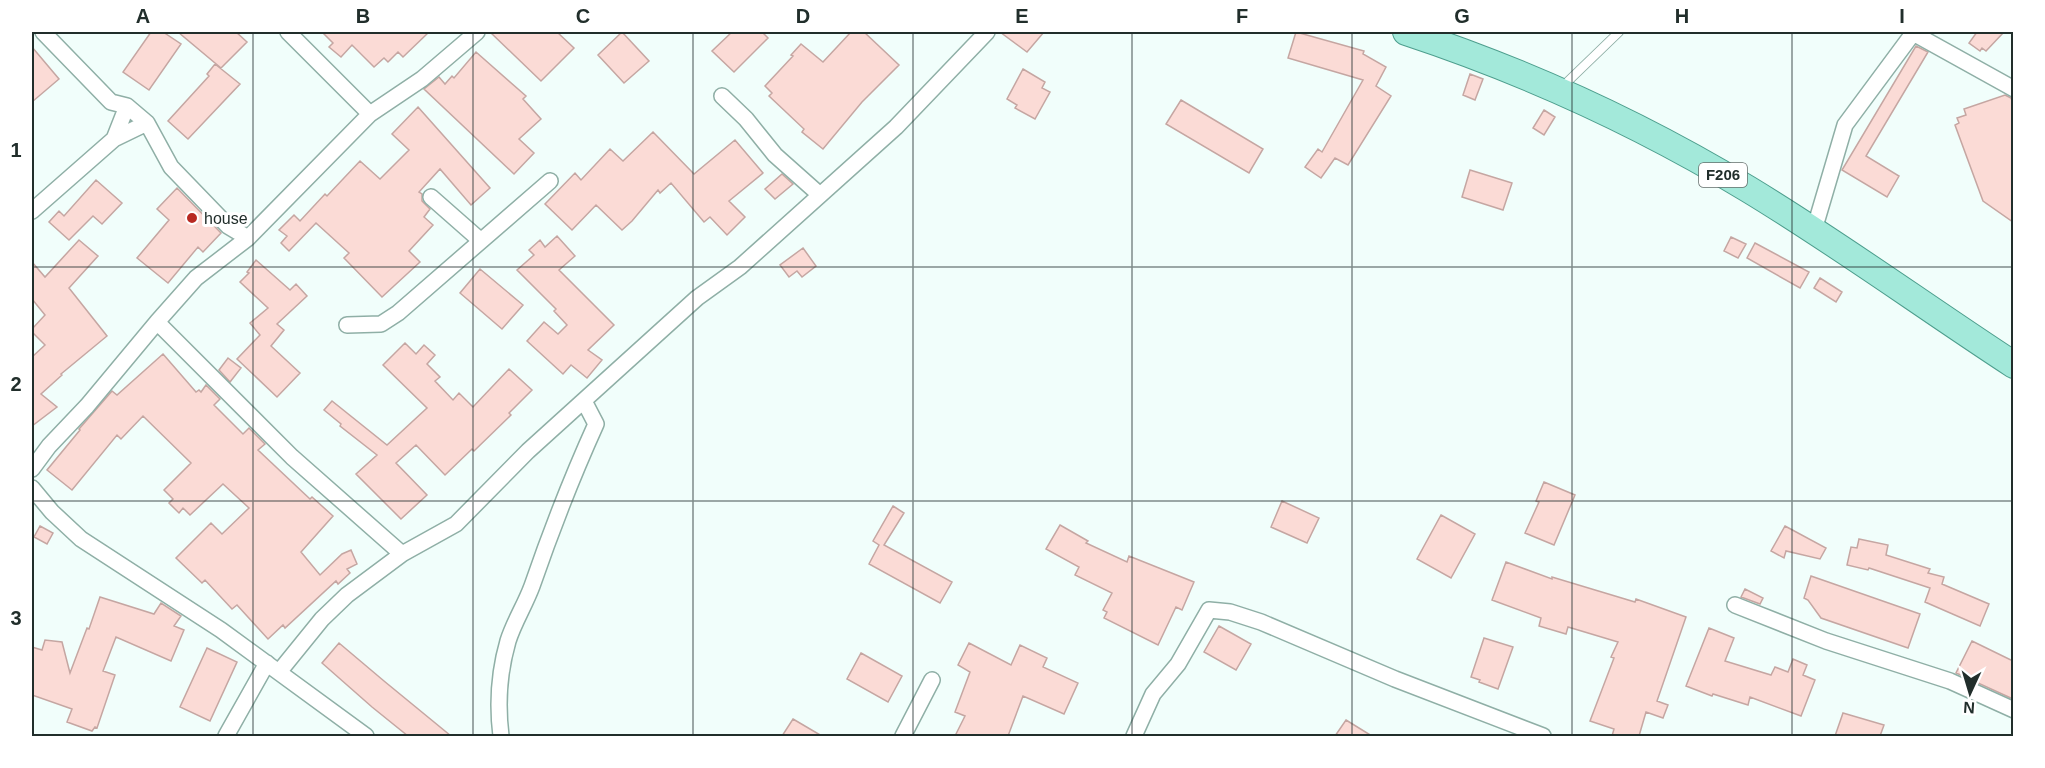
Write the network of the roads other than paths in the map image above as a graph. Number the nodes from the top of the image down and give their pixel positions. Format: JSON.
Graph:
{"nodes":[{"id":1,"x":43,"y":32,"type":"edge"},
{"id":2,"x":288,"y":32,"type":"edge"},
{"id":3,"x":477,"y":32,"type":"edge"},
{"id":4,"x":987,"y":32,"type":"edge"},
{"id":5,"x":1406,"y":32,"type":"edge"},
{"id":6,"x":1619,"y":32,"type":"edge"},
{"id":7,"x":1913,"y":32,"type":"edge"},
{"id":8,"x":2013,"y":89,"type":"edge"},
{"id":9,"x":1559,"y":90,"type":"junction"},
{"id":10,"x":722,"y":96,"type":"dead end"},
{"id":11,"x":127,"y":105,"type":"junction"},
{"id":12,"x":370,"y":114,"type":"junction"},
{"id":13,"x":147,"y":123,"type":"junction"},
{"id":14,"x":114,"y":139,"type":"junction"},
{"id":15,"x":550,"y":181,"type":"dead end"},
{"id":16,"x":820,"y":195,"type":"junction"},
{"id":17,"x":431,"y":197,"type":"dead end"},
{"id":18,"x":32,"y":211,"type":"edge"},
{"id":19,"x":1814,"y":230,"type":"junction"},
{"id":20,"x":248,"y":238,"type":"junction"},
{"id":21,"x":482,"y":241,"type":"junction"},
{"id":22,"x":157,"y":322,"type":"junction"},
{"id":23,"x":347,"y":325,"type":"dead end"},
{"id":24,"x":2013,"y":365,"type":"edge"},
{"id":25,"x":584,"y":401,"type":"junction"},
{"id":26,"x":32,"y":469,"type":"edge"},
{"id":27,"x":32,"y":488,"type":"edge"},
{"id":28,"x":402,"y":554,"type":"junction"},
{"id":29,"x":1735,"y":605,"type":"dead end"},
{"id":30,"x":273,"y":667,"type":"junction"},
{"id":31,"x":932,"y":680,"type":"dead end"},
{"id":32,"x":2013,"y":710,"type":"edge"},
{"id":33,"x":226,"y":736,"type":"edge"},
{"id":34,"x":366,"y":736,"type":"edge"},
{"id":35,"x":501,"y":736,"type":"edge"},
{"id":36,"x":903,"y":736,"type":"edge"},
{"id":37,"x":1134,"y":736,"type":"edge"},
{"id":38,"x":1543,"y":736,"type":"edge"}],
"edges":[{"from":1,"to":11,"type":"street"},
{"from":2,"to":12,"type":"street"},
{"from":3,"to":12,"type":"street"},
{"from":4,"to":16,"type":"street"},
{"from":5,"to":9,"type":"main road","number":"F206"},
{"from":6,"to":9,"type":"lane"},
{"from":7,"to":8,"type":"street"},
{"from":7,"to":19,"type":"street"},
{"from":9,"to":19,"type":"main road","number":"F206"},
{"from":10,"to":16,"type":"street"},
{"from":11,"to":13,"type":"street"},
{"from":11,"to":14,"type":"street"},
{"from":12,"to":20,"type":"street"},
{"from":13,"to":14,"type":"street"},
{"from":13,"to":20,"type":"street"},
{"from":14,"to":18,"type":"street"},
{"from":15,"to":21,"type":"street"},
{"from":16,"to":25,"type":"street"},
{"from":17,"to":21,"type":"street"},
{"from":19,"to":24,"type":"main road","number":"F206"},
{"from":20,"to":22,"type":"street"},
{"from":21,"to":23,"type":"street"},
{"from":22,"to":26,"type":"street"},
{"from":22,"to":28,"type":"street"},
{"from":25,"to":28,"type":"street"},
{"from":25,"to":35,"type":"street"},
{"from":27,"to":30,"type":"street"},
{"from":28,"to":30,"type":"street"},
{"from":29,"to":32,"type":"street"},
{"from":30,"to":33,"type":"street"},
{"from":30,"to":34,"type":"street"},
{"from":31,"to":36,"type":"street"},
{"from":37,"to":38,"type":"street"}]}
